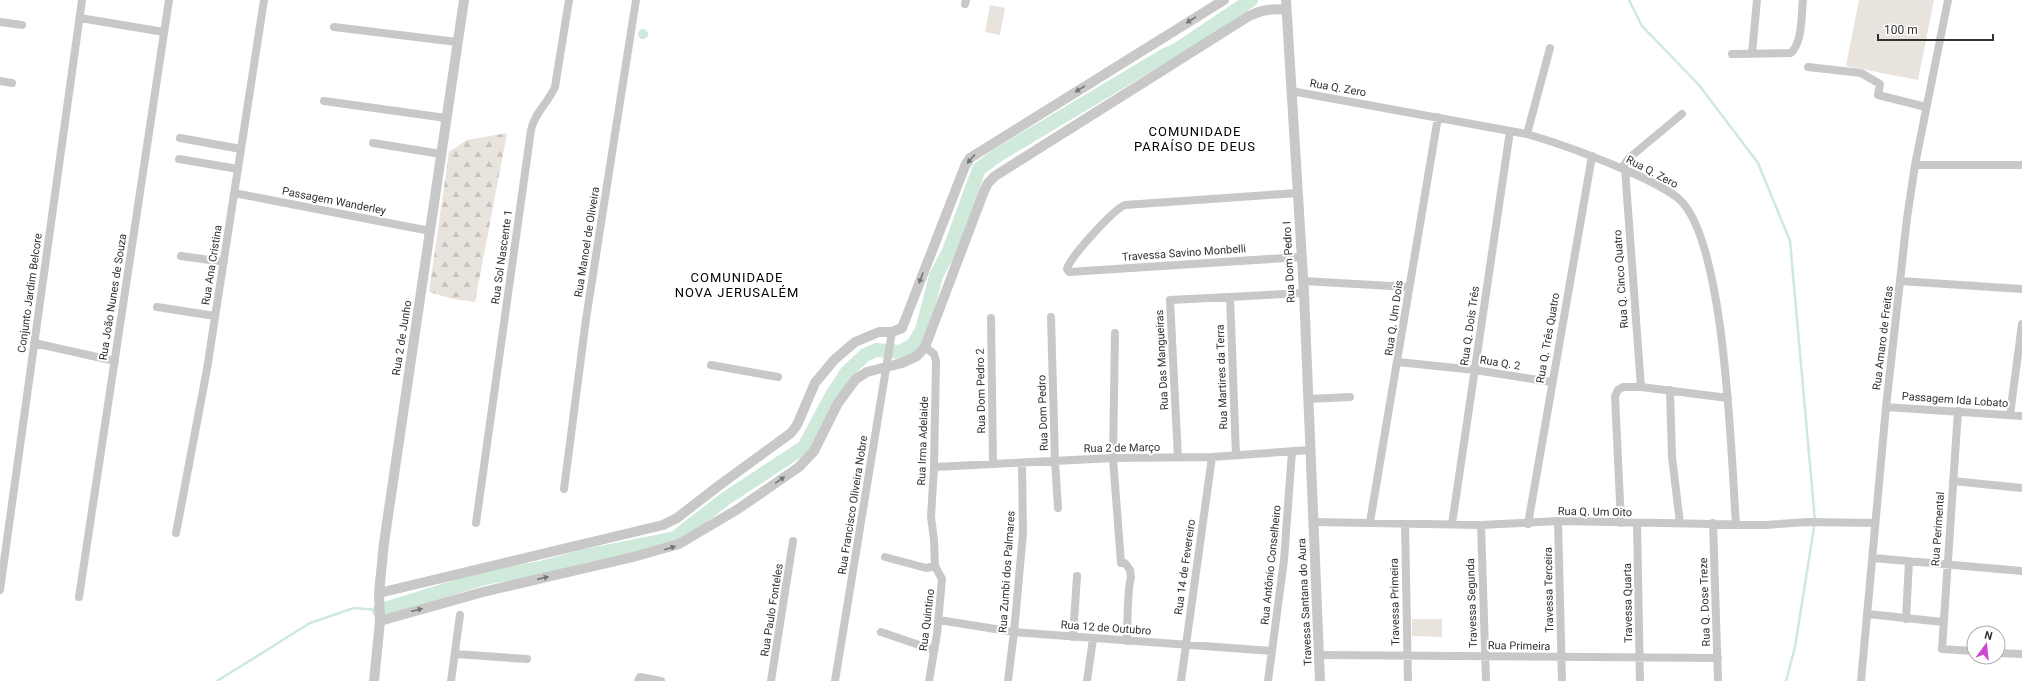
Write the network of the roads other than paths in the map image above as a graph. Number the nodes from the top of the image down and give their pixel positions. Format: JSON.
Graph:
{"nodes":[{"id":1,"x":82,"y":0,"type":"edge"},
{"id":2,"x":169,"y":0,"type":"edge"},
{"id":3,"x":264,"y":0,"type":"edge"},
{"id":4,"x":464,"y":0,"type":"edge"},
{"id":5,"x":569,"y":0,"type":"edge"},
{"id":6,"x":636,"y":0,"type":"edge"},
{"id":7,"x":1224,"y":0,"type":"edge"},
{"id":8,"x":1757,"y":0,"type":"edge"},
{"id":9,"x":1803,"y":0,"type":"edge"},
{"id":10,"x":1948,"y":0,"type":"edge"},
{"id":11,"x":1286,"y":4,"type":"edge"},
{"id":12,"x":80,"y":18,"type":"junction"},
{"id":13,"x":0,"y":22,"type":"edge"},
{"id":14,"x":22,"y":25,"type":"dead end"},
{"id":15,"x":334,"y":27,"type":"dead end"},
{"id":16,"x":164,"y":32,"type":"junction"},
{"id":17,"x":457,"y":42,"type":"junction"},
{"id":18,"x":1550,"y":48,"type":"dead end"},
{"id":19,"x":1732,"y":54,"type":"dead end"},
{"id":20,"x":1752,"y":54,"type":"junction"},
{"id":21,"x":1808,"y":67,"type":"dead end"},
{"id":22,"x":0,"y":81,"type":"edge"},
{"id":23,"x":12,"y":83,"type":"dead end"},
{"id":24,"x":1291,"y":91,"type":"junction"},
{"id":25,"x":324,"y":101,"type":"dead end"},
{"id":26,"x":1926,"y":107,"type":"junction"},
{"id":27,"x":1682,"y":114,"type":"dead end"},
{"id":28,"x":1438,"y":117,"type":"junction"},
{"id":29,"x":446,"y":118,"type":"junction"},
{"id":30,"x":1510,"y":131,"type":"junction"},
{"id":31,"x":1527,"y":134,"type":"junction"},
{"id":32,"x":180,"y":138,"type":"dead end"},
{"id":33,"x":373,"y":143,"type":"dead end"},
{"id":34,"x":241,"y":148,"type":"junction"},
{"id":35,"x":441,"y":154,"type":"junction"},
{"id":36,"x":1592,"y":156,"type":"junction"},
{"id":37,"x":179,"y":159,"type":"dead end"},
{"id":38,"x":1915,"y":165,"type":"junction"},
{"id":39,"x":2022,"y":165,"type":"edge"},
{"id":40,"x":238,"y":169,"type":"junction"},
{"id":41,"x":1623,"y":169,"type":"junction"},
{"id":42,"x":234,"y":193,"type":"junction"},
{"id":43,"x":1297,"y":193,"type":"junction"},
{"id":44,"x":430,"y":231,"type":"junction"},
{"id":45,"x":181,"y":256,"type":"dead end"},
{"id":46,"x":1301,"y":256,"type":"junction"},
{"id":47,"x":224,"y":262,"type":"junction"},
{"id":48,"x":1900,"y":281,"type":"junction"},
{"id":49,"x":1303,"y":282,"type":"junction"},
{"id":50,"x":1409,"y":287,"type":"junction"},
{"id":51,"x":2022,"y":289,"type":"edge"},
{"id":52,"x":1304,"y":293,"type":"junction"},
{"id":53,"x":1230,"y":297,"type":"junction"},
{"id":54,"x":157,"y":308,"type":"dead end"},
{"id":55,"x":215,"y":316,"type":"junction"},
{"id":56,"x":1051,"y":317,"type":"dead end"},
{"id":57,"x":991,"y":318,"type":"dead end"},
{"id":58,"x":2022,"y":324,"type":"edge"},
{"id":59,"x":892,"y":332,"type":"dead end"},
{"id":60,"x":1115,"y":333,"type":"dead end"},
{"id":61,"x":34,"y":343,"type":"junction"},
{"id":62,"x":925,"y":347,"type":"junction"},
{"id":63,"x":115,"y":361,"type":"junction"},
{"id":64,"x":887,"y":362,"type":"junction"},
{"id":65,"x":1398,"y":362,"type":"junction"},
{"id":66,"x":711,"y":365,"type":"dead end"},
{"id":67,"x":1475,"y":370,"type":"junction"},
{"id":68,"x":778,"y":377,"type":"dead end"},
{"id":69,"x":1551,"y":382,"type":"junction"},
{"id":70,"x":1641,"y":387,"type":"junction"},
{"id":71,"x":1670,"y":390,"type":"junction"},
{"id":72,"x":1350,"y":397,"type":"dead end"},
{"id":73,"x":1728,"y":398,"type":"junction"},
{"id":74,"x":1308,"y":399,"type":"junction"},
{"id":75,"x":1886,"y":407,"type":"junction"},
{"id":76,"x":1958,"y":411,"type":"junction"},
{"id":77,"x":2010,"y":415,"type":"junction"},
{"id":78,"x":2022,"y":416,"type":"edge"},
{"id":79,"x":1310,"y":450,"type":"junction"},
{"id":80,"x":1292,"y":451,"type":"junction"},
{"id":81,"x":1236,"y":455,"type":"junction"},
{"id":82,"x":1212,"y":457,"type":"junction"},
{"id":83,"x":1113,"y":458,"type":"junction"},
{"id":84,"x":1178,"y":458,"type":"junction"},
{"id":85,"x":1055,"y":462,"type":"junction"},
{"id":86,"x":993,"y":464,"type":"junction"},
{"id":87,"x":1022,"y":464,"type":"junction"},
{"id":88,"x":934,"y":467,"type":"junction"},
{"id":89,"x":1952,"y":482,"type":"junction"},
{"id":90,"x":2022,"y":488,"type":"edge"},
{"id":91,"x":564,"y":489,"type":"dead end"},
{"id":92,"x":1058,"y":508,"type":"dead end"},
{"id":93,"x":1313,"y":522,"type":"junction"},
{"id":94,"x":1370,"y":522,"type":"junction"},
{"id":95,"x":1558,"y":522,"type":"junction"},
{"id":96,"x":1621,"y":522,"type":"junction"},
{"id":97,"x":476,"y":523,"type":"dead end"},
{"id":98,"x":1713,"y":523,"type":"junction"},
{"id":99,"x":1875,"y":523,"type":"junction"},
{"id":100,"x":1405,"y":524,"type":"junction"},
{"id":101,"x":1452,"y":524,"type":"junction"},
{"id":102,"x":1528,"y":524,"type":"junction"},
{"id":103,"x":1637,"y":524,"type":"junction"},
{"id":104,"x":1680,"y":524,"type":"junction"},
{"id":105,"x":1736,"y":524,"type":"junction"},
{"id":106,"x":1481,"y":525,"type":"junction"},
{"id":107,"x":176,"y":533,"type":"dead end"},
{"id":108,"x":934,"y":540,"type":"joint"},
{"id":109,"x":793,"y":542,"type":"dead end"},
{"id":110,"x":885,"y":557,"type":"dead end"},
{"id":111,"x":1872,"y":558,"type":"junction"},
{"id":112,"x":1910,"y":561,"type":"junction"},
{"id":113,"x":1946,"y":565,"type":"junction"},
{"id":114,"x":934,"y":566,"type":"junction"},
{"id":115,"x":2022,"y":572,"type":"edge"},
{"id":116,"x":1077,"y":576,"type":"dead end"},
{"id":117,"x":0,"y":590,"type":"edge"},
{"id":118,"x":379,"y":593,"type":"junction"},
{"id":119,"x":79,"y":597,"type":"dead end"},
{"id":120,"x":1868,"y":614,"type":"junction"},
{"id":121,"x":460,"y":615,"type":"dead end"},
{"id":122,"x":1906,"y":619,"type":"junction"},
{"id":123,"x":939,"y":620,"type":"junction"},
{"id":124,"x":380,"y":621,"type":"junction"},
{"id":125,"x":1943,"y":622,"type":"junction"},
{"id":126,"x":882,"y":632,"type":"dead end"},
{"id":127,"x":1014,"y":632,"type":"junction"},
{"id":128,"x":1073,"y":637,"type":"junction"},
{"id":129,"x":1093,"y":640,"type":"junction"},
{"id":130,"x":1127,"y":641,"type":"junction"},
{"id":131,"x":1185,"y":646,"type":"junction"},
{"id":132,"x":934,"y":650,"type":"junction"},
{"id":133,"x":1966,"y":650,"type":"edge"},
{"id":134,"x":1272,"y":652,"type":"junction"},
{"id":135,"x":2006,"y":653,"type":"edge"},
{"id":136,"x":455,"y":654,"type":"junction"},
{"id":137,"x":2022,"y":654,"type":"edge"},
{"id":138,"x":1319,"y":655,"type":"junction"},
{"id":139,"x":1407,"y":655,"type":"junction"},
{"id":140,"x":1485,"y":656,"type":"junction"},
{"id":141,"x":1562,"y":657,"type":"junction"},
{"id":142,"x":1640,"y":658,"type":"junction"},
{"id":143,"x":1718,"y":658,"type":"junction"},
{"id":144,"x":527,"y":659,"type":"dead end"},
{"id":145,"x":641,"y":679,"type":"edge"},
{"id":146,"x":374,"y":681,"type":"edge"},
{"id":147,"x":451,"y":681,"type":"edge"},
{"id":148,"x":661,"y":681,"type":"edge"},
{"id":149,"x":772,"y":681,"type":"edge"},
{"id":150,"x":835,"y":681,"type":"edge"},
{"id":151,"x":929,"y":681,"type":"edge"},
{"id":152,"x":1008,"y":681,"type":"edge"},
{"id":153,"x":1087,"y":681,"type":"edge"},
{"id":154,"x":1181,"y":681,"type":"edge"},
{"id":155,"x":1268,"y":681,"type":"edge"},
{"id":156,"x":1320,"y":681,"type":"edge"},
{"id":157,"x":1408,"y":681,"type":"edge"},
{"id":158,"x":1486,"y":681,"type":"edge"},
{"id":159,"x":1562,"y":681,"type":"edge"},
{"id":160,"x":1640,"y":681,"type":"edge"},
{"id":161,"x":1718,"y":681,"type":"edge"},
{"id":162,"x":1861,"y":681,"type":"edge"}],
"edges":[{"from":1,"to":12,"type":"street","name":"Conjunto Jardim Belcore"},
{"from":2,"to":16,"type":"street","name":"Rua João Nunes de Souza"},
{"from":3,"to":34,"type":"street","name":"Rua Ana Cristina"},
{"from":4,"to":17,"type":"street","name":"Rua 2 de Junho"},
{"from":5,"to":97,"type":"street","name":"Rua Sol Nascente 1"},
{"from":6,"to":91,"type":"street","name":"Rua Manoel de Oliveira"},
{"from":7,"to":118,"type":"street","one_way":true},
{"from":8,"to":20,"type":"street"},
{"from":9,"to":20,"type":"street"},
{"from":10,"to":26,"type":"street","name":"Rua Amaro de Freitas"},
{"from":11,"to":24,"type":"street","name":"Rua Dom Pedro I"},
{"from":11,"to":62,"type":"street"},
{"from":12,"to":16,"type":"street"},
{"from":12,"to":61,"type":"street","name":"Conjunto Jardim Belcore"},
{"from":13,"to":14,"type":"street"},
{"from":15,"to":17,"type":"street"},
{"from":16,"to":63,"type":"street","name":"Rua João Nunes de Souza"},
{"from":17,"to":29,"type":"street","name":"Rua 2 de Junho"},
{"from":18,"to":31,"type":"street"},
{"from":19,"to":20,"type":"street"},
{"from":21,"to":26,"type":"street"},
{"from":22,"to":23,"type":"street"},
{"from":24,"to":28,"type":"street","name":"Rua Q. Zero"},
{"from":24,"to":43,"type":"street","name":"Rua Dom Pedro I"},
{"from":25,"to":29,"type":"street"},
{"from":26,"to":38,"type":"street","name":"Rua Amaro de Freitas"},
{"from":27,"to":41,"type":"street"},
{"from":28,"to":30,"type":"street","name":"Rua Q. Zero"},
{"from":28,"to":50,"type":"street","name":"Rua Q. Um Dois"},
{"from":29,"to":35,"type":"street","name":"Rua 2 de Junho"},
{"from":30,"to":31,"type":"street","name":"Rua Q. Zero"},
{"from":30,"to":67,"type":"street","name":"Rua Q. Dois Três"},
{"from":31,"to":36,"type":"street","name":"Rua Q. Zero"},
{"from":32,"to":34,"type":"street"},
{"from":33,"to":35,"type":"street"},
{"from":34,"to":40,"type":"street","name":"Rua Ana Cristina"},
{"from":35,"to":44,"type":"street","name":"Rua 2 de Junho"},
{"from":36,"to":41,"type":"street","name":"Rua Q. Zero"},
{"from":36,"to":69,"type":"street","name":"Rua Q. Três Quatro"},
{"from":37,"to":40,"type":"street"},
{"from":38,"to":39,"type":"street"},
{"from":38,"to":48,"type":"street","name":"Rua Amaro de Freitas"},
{"from":40,"to":42,"type":"street","name":"Rua Ana Cristina"},
{"from":41,"to":70,"type":"street","name":"Rua Q. Cinco Quatro"},
{"from":41,"to":73,"type":"street","name":"Rua Q. Zero"},
{"from":42,"to":44,"type":"street","name":"Passagem Wanderley"},
{"from":42,"to":47,"type":"street","name":"Rua Ana Cristina"},
{"from":43,"to":46,"type":"street","name":"Rua Dom Pedro I"},
{"from":43,"to":46,"type":"street","name":"Travessa Savino Monbelli"},
{"from":44,"to":118,"type":"street","name":"Rua 2 de Junho"},
{"from":45,"to":47,"type":"street"},
{"from":46,"to":49,"type":"street","name":"Rua Dom Pedro I"},
{"from":47,"to":55,"type":"street","name":"Rua Ana Cristina"},
{"from":48,"to":51,"type":"street"},
{"from":48,"to":75,"type":"street","name":"Rua Amaro de Freitas"},
{"from":49,"to":50,"type":"street"},
{"from":49,"to":52,"type":"street","name":"Rua Dom Pedro I"},
{"from":50,"to":65,"type":"street","name":"Rua Q. Um Dois"},
{"from":52,"to":53,"type":"street","name":"Rua Das Mangueiras"},
{"from":52,"to":74,"type":"street","name":"Rua Dom Pedro I"},
{"from":53,"to":81,"type":"street","name":"Rua Martires da Terra"},
{"from":53,"to":84,"type":"street","name":"Rua Das Mangueiras"},
{"from":54,"to":55,"type":"street"},
{"from":55,"to":107,"type":"street","name":"Rua Ana Cristina"},
{"from":56,"to":85,"type":"street","name":"Rua Dom Pedro"},
{"from":57,"to":86,"type":"street","name":"Rua Dom Pedro 2"},
{"from":58,"to":77,"type":"street"},
{"from":59,"to":64,"type":"street","name":"Rua Francisco Oliveira Nobre"},
{"from":60,"to":83,"type":"street"},
{"from":61,"to":63,"type":"street"},
{"from":61,"to":117,"type":"street","name":"Conjunto Jardim Belcore"},
{"from":62,"to":64,"type":"street"},
{"from":62,"to":88,"type":"street","name":"Rua Irma Adelaide"},
{"from":63,"to":119,"type":"street","name":"Rua João Nunes de Souza"},
{"from":124,"to":64,"type":"street","one_way":true},
{"from":64,"to":150,"type":"street","name":"Rua Francisco Oliveira Nobre"},
{"from":65,"to":67,"type":"street","name":"Rua Q. 2"},
{"from":65,"to":94,"type":"street","name":"Rua Q. Um Dois"},
{"from":66,"to":68,"type":"street"},
{"from":67,"to":69,"type":"street","name":"Rua Q. 2"},
{"from":67,"to":101,"type":"street","name":"Rua Q. Dois Três"},
{"from":69,"to":102,"type":"street","name":"Rua Q. Três Quatro"},
{"from":70,"to":71,"type":"street"},
{"from":70,"to":96,"type":"street"},
{"from":71,"to":73,"type":"street"},
{"from":71,"to":104,"type":"street"},
{"from":72,"to":74,"type":"street"},
{"from":73,"to":105,"type":"street","name":"Rua Q. Zero"},
{"from":74,"to":79,"type":"street","name":"Rua Dom Pedro I"},
{"from":75,"to":76,"type":"street","name":"Passagem Ida Lobato"},
{"from":75,"to":99,"type":"street","name":"Rua Amaro de Freitas"},
{"from":76,"to":77,"type":"street","name":"Passagem Ida Lobato"},
{"from":76,"to":89,"type":"street","name":"Rua Perimental"},
{"from":77,"to":78,"type":"street","name":"Passagem Ida Lobato"},
{"from":79,"to":80,"type":"street","name":"Rua 2 de Março"},
{"from":79,"to":93,"type":"street","name":"Rua Dom Pedro I"},
{"from":80,"to":81,"type":"street","name":"Rua 2 de Março"},
{"from":80,"to":134,"type":"street","name":"Rua Antônio Conselheiro"},
{"from":81,"to":82,"type":"street","name":"Rua 2 de Março"},
{"from":82,"to":84,"type":"street","name":"Rua 2 de Março"},
{"from":82,"to":131,"type":"street","name":"Rua 14 de Fevereiro"},
{"from":83,"to":84,"type":"street","name":"Rua 2 de Março"},
{"from":83,"to":85,"type":"street","name":"Rua 2 de Março"},
{"from":83,"to":130,"type":"street"},
{"from":85,"to":87,"type":"street","name":"Rua 2 de Março"},
{"from":85,"to":92,"type":"street","name":"Rua Dom Pedro"},
{"from":86,"to":87,"type":"street","name":"Rua 2 de Março"},
{"from":86,"to":88,"type":"street","name":"Rua 2 de Março"},
{"from":87,"to":127,"type":"street","name":"Rua Zumbi dos Palmares"},
{"from":88,"to":108,"type":"street","name":"Rua Irma Adelaide"},
{"from":89,"to":90,"type":"street"},
{"from":89,"to":113,"type":"street","name":"Rua Perimental"},
{"from":93,"to":94,"type":"street","name":"Rua Q. Um Oito"},
{"from":93,"to":138,"type":"street","name":"Travessa Santana do Aura"},
{"from":94,"to":100,"type":"street","name":"Rua Q. Um Oito"},
{"from":95,"to":96,"type":"street","name":"Rua Q. Um Oito"},
{"from":95,"to":102,"type":"street","name":"Rua Q. Um Oito"},
{"from":95,"to":141,"type":"street","name":"Travessa Terceira"},
{"from":96,"to":103,"type":"street","name":"Rua Q. Um Oito"},
{"from":98,"to":104,"type":"street","name":"Rua Q. Um Oito"},
{"from":98,"to":105,"type":"street","name":"Rua Q. Um Oito"},
{"from":98,"to":143,"type":"street","name":"Rua Q. Dose Treze"},
{"from":99,"to":105,"type":"street","name":"Rua Q. Um Oito"},
{"from":99,"to":111,"type":"street","name":"Rua Amaro de Freitas"},
{"from":100,"to":101,"type":"street","name":"Rua Q. Um Oito"},
{"from":100,"to":139,"type":"street","name":"Travessa Primeira"},
{"from":101,"to":106,"type":"street","name":"Rua Q. Um Oito"},
{"from":102,"to":106,"type":"street","name":"Rua Q. Um Oito"},
{"from":103,"to":104,"type":"street","name":"Rua Q. Um Oito"},
{"from":103,"to":142,"type":"street","name":"Travessa Quarta"},
{"from":106,"to":140,"type":"street","name":"Travessa Segunda"},
{"from":108,"to":114,"type":"street","name":"Rua Quintino"},
{"from":109,"to":149,"type":"street","name":"Rua Paulo Fonteles"},
{"from":110,"to":114,"type":"street"},
{"from":111,"to":112,"type":"street"},
{"from":111,"to":120,"type":"street","name":"Rua Amaro de Freitas"},
{"from":112,"to":113,"type":"street"},
{"from":112,"to":122,"type":"street"},
{"from":113,"to":115,"type":"street"},
{"from":113,"to":125,"type":"street","name":"Rua Perimental"},
{"from":114,"to":123,"type":"street","name":"Rua Quintino"},
{"from":116,"to":128,"type":"street"},
{"from":118,"to":124,"type":"street","name":"Rua 2 de Junho"},
{"from":120,"to":122,"type":"street"},
{"from":120,"to":162,"type":"street","name":"Rua Amaro de Freitas"},
{"from":121,"to":136,"type":"street"},
{"from":122,"to":125,"type":"street"},
{"from":123,"to":127,"type":"street","name":"Rua 12 de Outubro"},
{"from":123,"to":132,"type":"street","name":"Rua Quintino"},
{"from":124,"to":146,"type":"street","name":"Rua 2 de Junho"},
{"from":125,"to":133,"type":"street","name":"Rua Perimental"},
{"from":126,"to":132,"type":"street"},
{"from":127,"to":128,"type":"street","name":"Rua 12 de Outubro"},
{"from":127,"to":152,"type":"street","name":"Rua Zumbi dos Palmares"},
{"from":128,"to":129,"type":"street","name":"Rua 12 de Outubro"},
{"from":129,"to":130,"type":"street","name":"Rua 12 de Outubro"},
{"from":129,"to":153,"type":"street"},
{"from":130,"to":131,"type":"street","name":"Rua 12 de Outubro"},
{"from":131,"to":134,"type":"street","name":"Rua 12 de Outubro"},
{"from":131,"to":154,"type":"street","name":"Rua 14 de Fevereiro"},
{"from":132,"to":151,"type":"street","name":"Rua Quintino"},
{"from":134,"to":155,"type":"street","name":"Rua Antônio Conselheiro"},
{"from":135,"to":137,"type":"street"},
{"from":136,"to":144,"type":"street"},
{"from":136,"to":147,"type":"street"},
{"from":138,"to":139,"type":"street","name":"Rua Primeira"},
{"from":138,"to":156,"type":"street","name":"Travessa Santana do Aura"},
{"from":139,"to":140,"type":"street","name":"Rua Primeira"},
{"from":139,"to":157,"type":"street","name":"Travessa Primeira"},
{"from":140,"to":141,"type":"street","name":"Rua Primeira"},
{"from":140,"to":158,"type":"street","name":"Travessa Segunda"},
{"from":141,"to":142,"type":"street","name":"Rua Primeira"},
{"from":141,"to":159,"type":"street","name":"Travessa Terceira"},
{"from":142,"to":143,"type":"street","name":"Rua Primeira"},
{"from":142,"to":160,"type":"street","name":"Travessa Quarta"},
{"from":143,"to":161,"type":"street","name":"Rua Q. Dose Treze"},
{"from":145,"to":148,"type":"street"}]}
